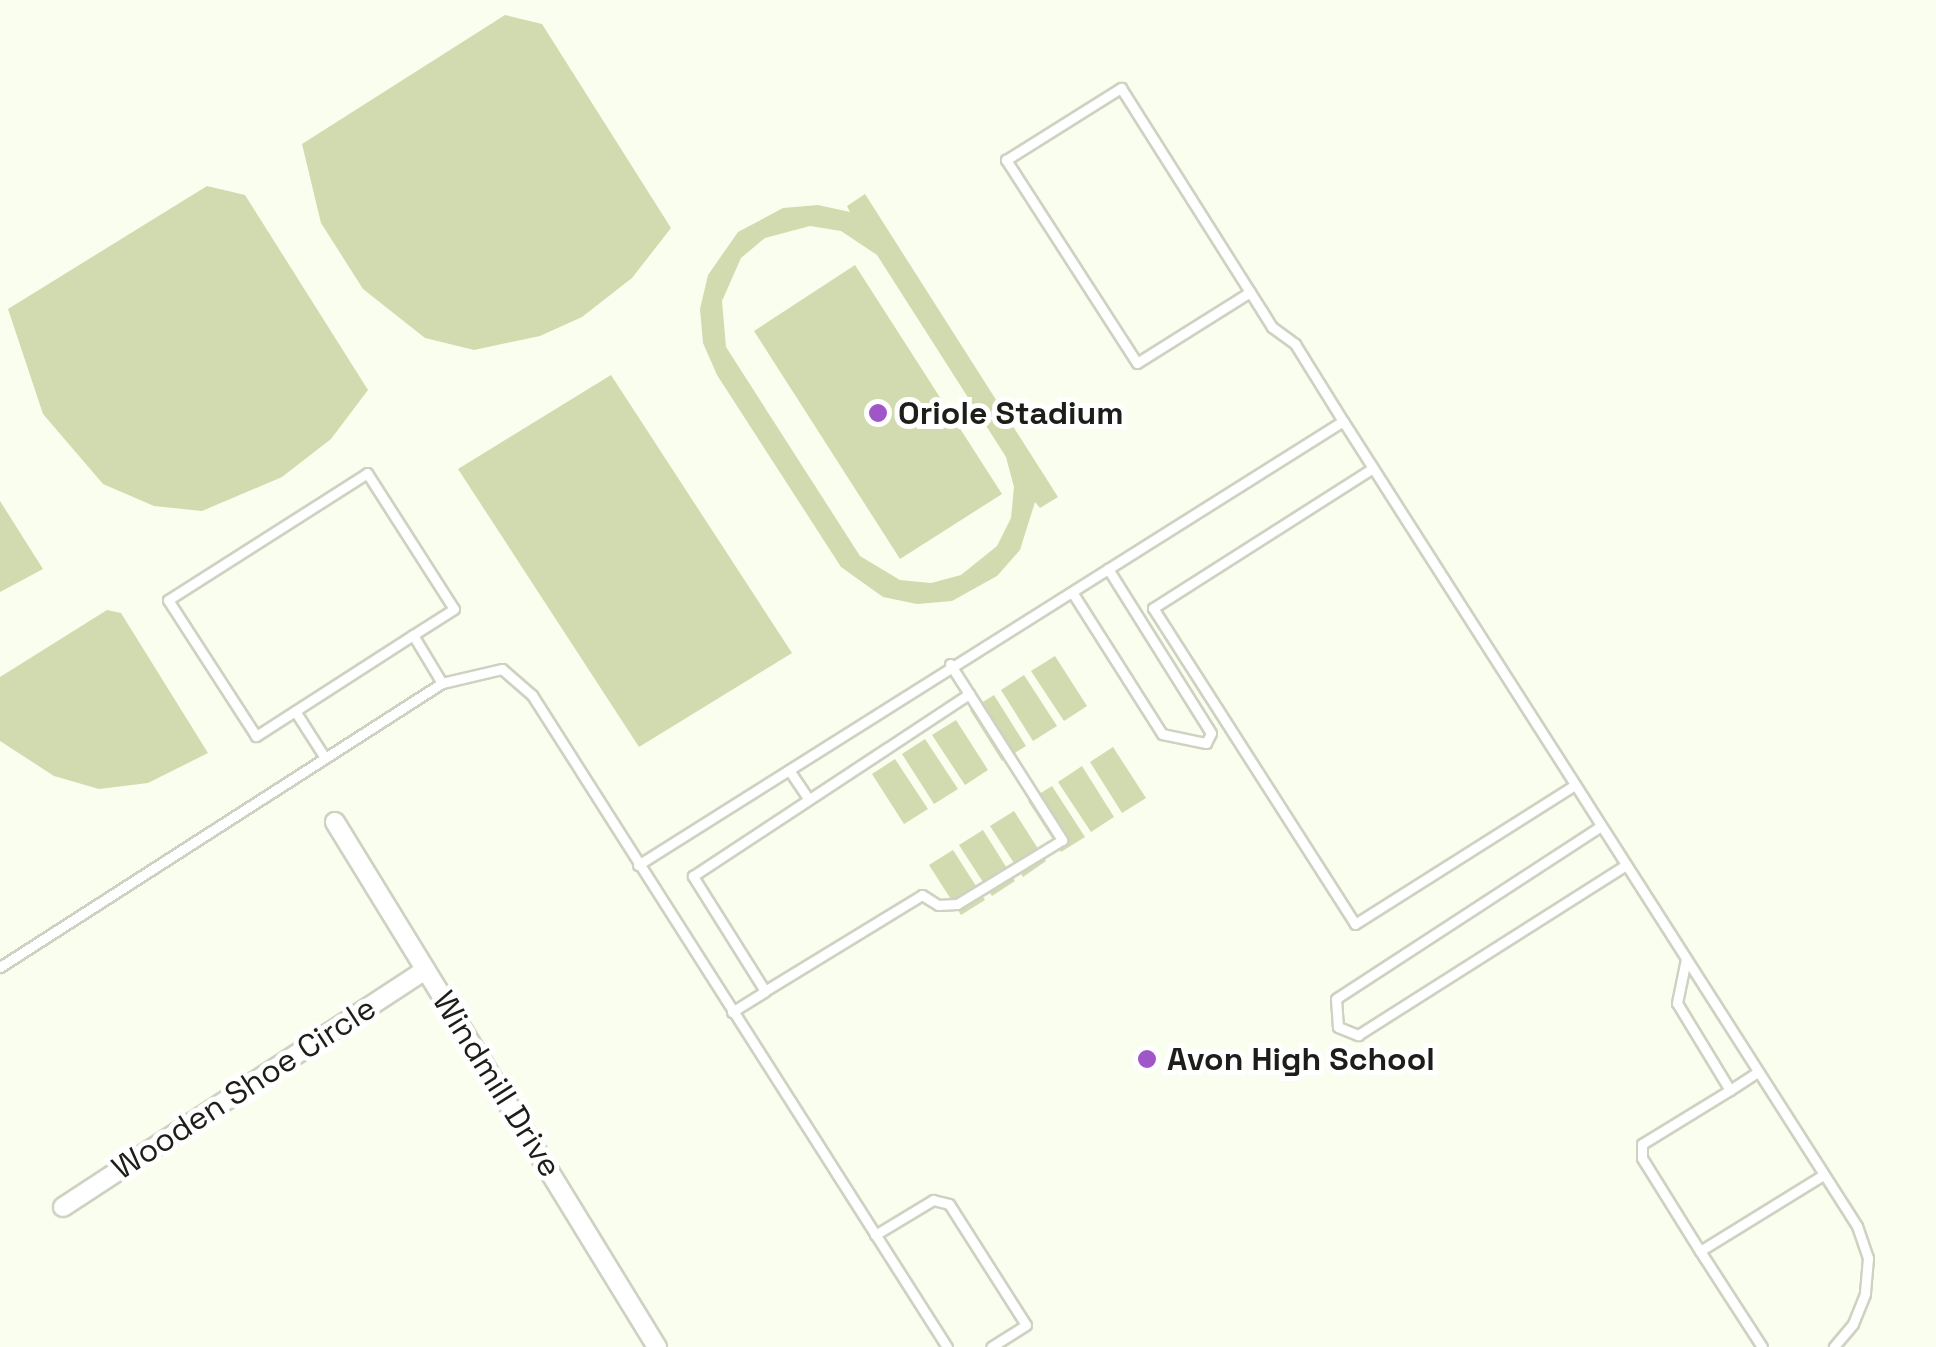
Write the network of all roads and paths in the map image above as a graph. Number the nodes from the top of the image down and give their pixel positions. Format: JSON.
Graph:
{"nodes":[{"id":1,"x":1250,"y":292,"type":"junction"},
{"id":2,"x":1343,"y":422,"type":"junction"},
{"id":3,"x":1373,"y":468,"type":"junction"},
{"id":4,"x":1108,"y":570,"type":"junction"},
{"id":5,"x":1072,"y":592,"type":"junction"},
{"id":6,"x":413,"y":635,"type":"junction"},
{"id":7,"x":950,"y":664,"type":"junction"},
{"id":8,"x":442,"y":683,"type":"junction"},
{"id":9,"x":969,"y":694,"type":"junction"},
{"id":10,"x":295,"y":711,"type":"junction"},
{"id":11,"x":325,"y":758,"type":"junction"},
{"id":12,"x":789,"y":770,"type":"junction"},
{"id":13,"x":1575,"y":784,"type":"junction"},
{"id":14,"x":808,"y":798,"type":"junction"},
{"id":15,"x":335,"y":822,"type":"dead end"},
{"id":16,"x":1601,"y":826,"type":"junction"},
{"id":17,"x":638,"y":865,"type":"junction"},
{"id":18,"x":1626,"y":865,"type":"junction"},
{"id":19,"x":1686,"y":959,"type":"junction"},
{"id":20,"x":0,"y":967,"type":"edge"},
{"id":21,"x":424,"y":970,"type":"junction"},
{"id":22,"x":765,"y":991,"type":"junction"},
{"id":23,"x":732,"y":1012,"type":"junction"},
{"id":24,"x":1758,"y":1072,"type":"junction"},
{"id":25,"x":1730,"y":1090,"type":"junction"},
{"id":26,"x":1822,"y":1175,"type":"junction"},
{"id":27,"x":63,"y":1207,"type":"dead end"},
{"id":28,"x":875,"y":1235,"type":"junction"},
{"id":29,"x":1700,"y":1251,"type":"junction"},
{"id":30,"x":657,"y":1347,"type":"edge"},
{"id":31,"x":946,"y":1347,"type":"edge"},
{"id":32,"x":991,"y":1347,"type":"edge"},
{"id":33,"x":1762,"y":1347,"type":"edge"},
{"id":34,"x":1834,"y":1347,"type":"edge"}],
"edges":[{"from":1,"to":1,"type":"lane"},
{"from":1,"to":2,"type":"lane"},
{"from":2,"to":3,"type":"lane"},
{"from":2,"to":4,"type":"lane"},
{"from":3,"to":13,"type":"lane"},
{"from":3,"to":13,"type":"lane"},
{"from":4,"to":5,"type":"lane"},
{"from":4,"to":5,"type":"lane"},
{"from":5,"to":7,"type":"lane"},
{"from":6,"to":8,"type":"lane"},
{"from":6,"to":10,"type":"lane"},
{"from":6,"to":10,"type":"lane"},
{"from":7,"to":9,"type":"lane"},
{"from":7,"to":12,"type":"lane"},
{"from":8,"to":11,"type":"lane"},
{"from":8,"to":17,"type":"lane"},
{"from":9,"to":14,"type":"lane"},
{"from":9,"to":22,"type":"lane"},
{"from":10,"to":11,"type":"lane"},
{"from":11,"to":20,"type":"lane"},
{"from":12,"to":14,"type":"lane"},
{"from":12,"to":17,"type":"lane"},
{"from":13,"to":16,"type":"lane"},
{"from":14,"to":22,"type":"lane"},
{"from":15,"to":21,"type":"street","name":"Windmill Drive"},
{"from":16,"to":18,"type":"lane"},
{"from":16,"to":18,"type":"lane"},
{"from":17,"to":23,"type":"lane"},
{"from":18,"to":19,"type":"lane"},
{"from":19,"to":24,"type":"lane"},
{"from":19,"to":25,"type":"lane"},
{"from":21,"to":27,"type":"street","name":"Wooden Shoe Circle"},
{"from":21,"to":30,"type":"street","name":"Windmill Drive"},
{"from":22,"to":23,"type":"lane"},
{"from":23,"to":28,"type":"lane"},
{"from":24,"to":25,"type":"lane"},
{"from":24,"to":26,"type":"lane"},
{"from":25,"to":29,"type":"lane"},
{"from":26,"to":29,"type":"lane"},
{"from":26,"to":34,"type":"lane"},
{"from":28,"to":31,"type":"lane"},
{"from":28,"to":32,"type":"lane"},
{"from":29,"to":33,"type":"lane"}]}
